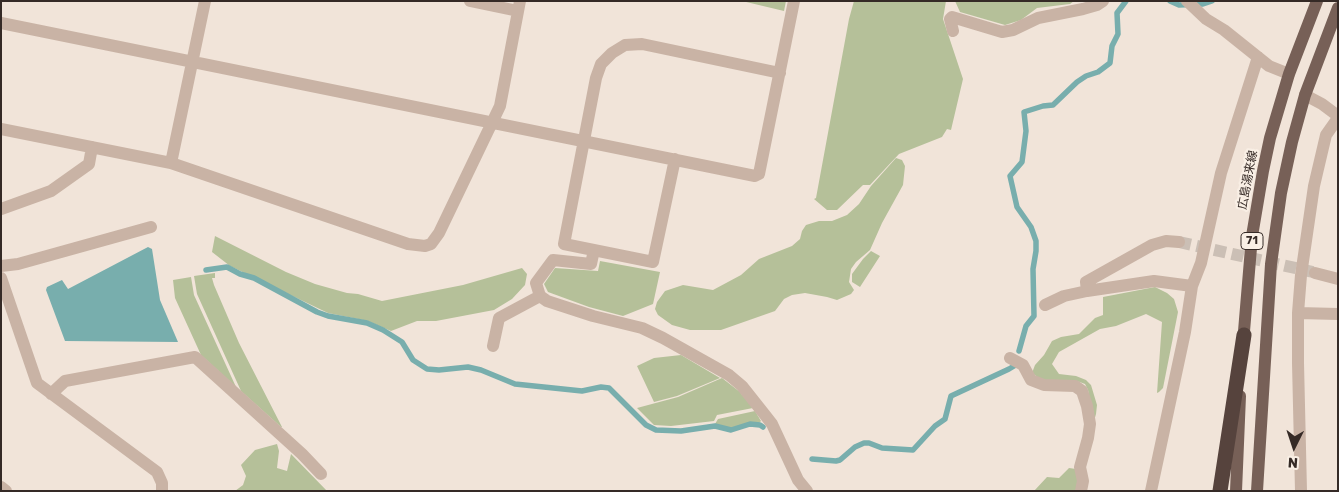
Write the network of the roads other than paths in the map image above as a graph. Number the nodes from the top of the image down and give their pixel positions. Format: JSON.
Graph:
{"nodes":[{"id":1,"x":205,"y":1,"type":"edge"},
{"id":2,"x":470,"y":1,"type":"edge"},
{"id":3,"x":794,"y":1,"type":"edge"},
{"id":4,"x":1103,"y":1,"type":"edge"},
{"id":5,"x":1317,"y":1,"type":"edge"},
{"id":6,"x":1190,"y":4,"type":"edge"},
{"id":7,"x":519,"y":6,"type":"edge"},
{"id":8,"x":1338,"y":8,"type":"edge"},
{"id":9,"x":1,"y":23,"type":"edge"},
{"id":10,"x":953,"y":31,"type":"dead end"},
{"id":11,"x":1258,"y":57,"type":"junction"},
{"id":12,"x":192,"y":62,"type":"junction"},
{"id":13,"x":780,"y":73,"type":"junction"},
{"id":14,"x":1288,"y":74,"type":"junction"},
{"id":15,"x":1305,"y":95,"type":"junction"},
{"id":16,"x":1338,"y":117,"type":"edge"},
{"id":17,"x":492,"y":122,"type":"junction"},
{"id":18,"x":1,"y":129,"type":"edge"},
{"id":19,"x":583,"y":140,"type":"junction"},
{"id":20,"x":92,"y":148,"type":"junction"},
{"id":21,"x":675,"y":159,"type":"junction"},
{"id":22,"x":171,"y":163,"type":"junction"},
{"id":23,"x":1,"y":209,"type":"edge"},
{"id":24,"x":151,"y":227,"type":"dead end"},
{"id":25,"x":1179,"y":242,"type":"tunnel mouth"},
{"id":26,"x":594,"y":250,"type":"junction"},
{"id":27,"x":1,"y":266,"type":"edge"},
{"id":28,"x":1315,"y":273,"type":"tunnel mouth"},
{"id":29,"x":1,"y":278,"type":"edge"},
{"id":30,"x":1338,"y":279,"type":"edge"},
{"id":31,"x":1192,"y":286,"type":"junction"},
{"id":32,"x":1087,"y":291,"type":"junction"},
{"id":33,"x":540,"y":296,"type":"junction"},
{"id":34,"x":1045,"y":305,"type":"dead end"},
{"id":35,"x":1298,"y":313,"type":"junction"},
{"id":36,"x":1338,"y":314,"type":"edge"},
{"id":37,"x":1244,"y":335,"type":"junction"},
{"id":38,"x":493,"y":346,"type":"dead end"},
{"id":39,"x":1010,"y":358,"type":"dead end"},
{"id":40,"x":51,"y":394,"type":"junction"},
{"id":41,"x":320,"y":474,"type":"dead end"},
{"id":42,"x":1,"y":488,"type":"edge"},
{"id":43,"x":6,"y":491,"type":"edge"},
{"id":44,"x":162,"y":491,"type":"edge"},
{"id":45,"x":807,"y":491,"type":"edge"},
{"id":46,"x":1081,"y":491,"type":"edge"},
{"id":47,"x":1151,"y":491,"type":"edge"},
{"id":48,"x":1220,"y":491,"type":"edge"},
{"id":49,"x":1236,"y":491,"type":"edge"},
{"id":50,"x":1257,"y":491,"type":"edge"},
{"id":51,"x":1301,"y":491,"type":"edge"}],
"edges":[{"from":1,"to":12,"type":"street"},
{"from":2,"to":7,"type":"street"},
{"from":3,"to":13,"type":"street"},
{"from":4,"to":10,"type":"street"},
{"from":5,"to":14,"type":"main road","name":"広島湯来線","number":"71"},
{"from":6,"to":11,"type":"street"},
{"from":7,"to":17,"type":"street"},
{"from":8,"to":15,"type":"main road","number":"71"},
{"from":9,"to":12,"type":"street"},
{"from":11,"to":14,"type":"street"},
{"from":11,"to":31,"type":"street"},
{"from":12,"to":17,"type":"street"},
{"from":12,"to":22,"type":"street"},
{"from":13,"to":19,"type":"street"},
{"from":13,"to":21,"type":"street"},
{"from":14,"to":37,"type":"main road","name":"広島湯来線","number":"71"},
{"from":15,"to":16,"type":"street"},
{"from":15,"to":50,"type":"main road","number":"71"},
{"from":16,"to":35,"type":"street"},
{"from":17,"to":19,"type":"street"},
{"from":17,"to":22,"type":"street"},
{"from":18,"to":20,"type":"street"},
{"from":19,"to":21,"type":"street"},
{"from":19,"to":26,"type":"street"},
{"from":20,"to":22,"type":"street"},
{"from":20,"to":23,"type":"street"},
{"from":21,"to":26,"type":"street"},
{"from":24,"to":27,"type":"street"},
{"from":25,"to":32,"type":"street"},
{"from":26,"to":33,"type":"street"},
{"from":28,"to":30,"type":"street"},
{"from":29,"to":40,"type":"street"},
{"from":31,"to":32,"type":"street"},
{"from":31,"to":47,"type":"street"},
{"from":32,"to":34,"type":"street"},
{"from":33,"to":38,"type":"street"},
{"from":33,"to":45,"type":"street"},
{"from":35,"to":36,"type":"street"},
{"from":35,"to":51,"type":"street"},
{"from":37,"to":48,"type":"highway"},
{"from":37,"to":49,"type":"main road","name":"広島湯来線","number":"71"},
{"from":39,"to":46,"type":"street"},
{"from":40,"to":41,"type":"street"},
{"from":40,"to":44,"type":"street"},
{"from":42,"to":43,"type":"street"}]}
